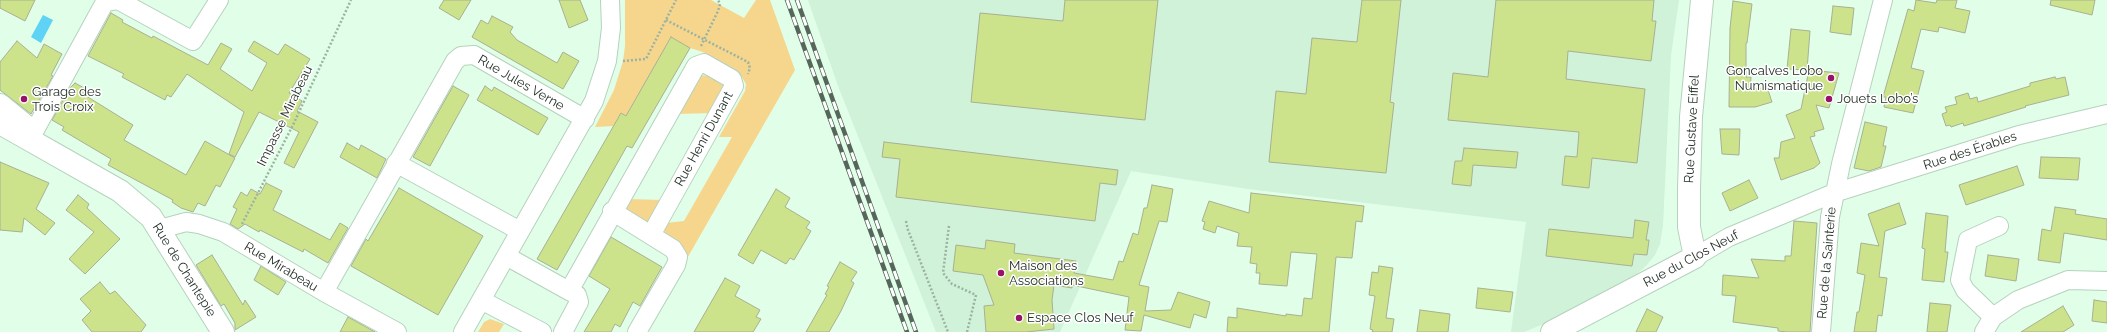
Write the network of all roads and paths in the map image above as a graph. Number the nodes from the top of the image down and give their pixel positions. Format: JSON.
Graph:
{"nodes":[{"id":1,"x":219,"y":0,"type":"edge"},
{"id":2,"x":351,"y":0,"type":"edge"},
{"id":3,"x":610,"y":0,"type":"edge"},
{"id":4,"x":676,"y":0,"type":"edge"},
{"id":5,"x":718,"y":0,"type":"edge"},
{"id":6,"x":1702,"y":0,"type":"edge"},
{"id":7,"x":1883,"y":0,"type":"edge"},
{"id":8,"x":607,"y":62,"type":"junction"},
{"id":9,"x":700,"y":63,"type":"junction"},
{"id":10,"x":0,"y":105,"type":"edge"},
{"id":11,"x":2107,"y":114,"type":"edge"},
{"id":12,"x":584,"y":119,"type":"junction"},
{"id":13,"x":0,"y":123,"type":"edge"},
{"id":14,"x":32,"y":136,"type":"junction"},
{"id":15,"x":396,"y":163,"type":"junction"},
{"id":16,"x":1834,"y":193,"type":"junction"},
{"id":17,"x":612,"y":211,"type":"junction"},
{"id":18,"x":906,"y":221,"type":"dead end"},
{"id":19,"x":949,"y":226,"type":"dead end"},
{"id":20,"x":1999,"y":226,"type":"dead end"},
{"id":21,"x":160,"y":229,"type":"junction"},
{"id":22,"x":520,"y":231,"type":"junction"},
{"id":23,"x":651,"y":235,"type":"junction"},
{"id":24,"x":234,"y":239,"type":"junction"},
{"id":25,"x":506,"y":256,"type":"junction"},
{"id":26,"x":1695,"y":257,"type":"junction"},
{"id":27,"x":2107,"y":281,"type":"edge"},
{"id":28,"x":569,"y":290,"type":"junction"},
{"id":29,"x":324,"y":292,"type":"junction"},
{"id":30,"x":481,"y":300,"type":"junction"},
{"id":31,"x":1993,"y":317,"type":"junction"},
{"id":32,"x":223,"y":332,"type":"edge"},
{"id":33,"x":397,"y":332,"type":"edge"},
{"id":34,"x":463,"y":332,"type":"edge"},
{"id":35,"x":542,"y":332,"type":"edge"},
{"id":36,"x":563,"y":332,"type":"edge"},
{"id":37,"x":637,"y":332,"type":"edge"},
{"id":38,"x":948,"y":332,"type":"edge"},
{"id":39,"x":967,"y":332,"type":"edge"},
{"id":40,"x":1552,"y":332,"type":"edge"},
{"id":41,"x":1821,"y":332,"type":"edge"},
{"id":42,"x":1984,"y":332,"type":"edge"}],
"edges":[{"from":1,"to":14,"type":"street"},
{"from":2,"to":24,"type":"path","name":"Impasse Mirabeau"},
{"from":3,"to":8,"type":"street"},
{"from":4,"to":8,"type":"path"},
{"from":5,"to":9,"type":"path"},
{"from":6,"to":26,"type":"street","name":"Rue Gustave Eiffel"},
{"from":7,"to":16,"type":"street","name":"Rue de la Sainterie"},
{"from":8,"to":12,"type":"street"},
{"from":9,"to":17,"type":"street"},
{"from":9,"to":23,"type":"street","name":"Rue Henri Dunant"},
{"from":10,"to":14,"type":"street","name":"Rue de Chantepie"},
{"from":11,"to":16,"type":"street","name":"Rue des Érables"},
{"from":12,"to":15,"type":"street","name":"Rue Jules Verne"},
{"from":12,"to":22,"type":"street"},
{"from":13,"to":14,"type":"street","name":"Rue de Chantepie"},
{"from":14,"to":21,"type":"street","name":"Rue de Chantepie"},
{"from":15,"to":22,"type":"street"},
{"from":15,"to":29,"type":"street","name":"Rue Jules Verne"},
{"from":16,"to":26,"type":"street","name":"Rue du Clos Neuf"},
{"from":16,"to":41,"type":"street","name":"Rue de la Sainterie"},
{"from":17,"to":23,"type":"street"},
{"from":17,"to":28,"type":"street"},
{"from":18,"to":38,"type":"path"},
{"from":19,"to":39,"type":"path"},
{"from":20,"to":31,"type":"street"},
{"from":21,"to":24,"type":"street","name":"Rue Mirabeau"},
{"from":21,"to":32,"type":"street","name":"Rue de Chantepie"},
{"from":22,"to":25,"type":"street"},
{"from":23,"to":37,"type":"street"},
{"from":24,"to":29,"type":"street","name":"Rue Mirabeau"},
{"from":25,"to":28,"type":"street"},
{"from":25,"to":30,"type":"street"},
{"from":26,"to":40,"type":"street","name":"Rue du Clos Neuf"},
{"from":27,"to":31,"type":"street"},
{"from":28,"to":36,"type":"street"},
{"from":29,"to":33,"type":"street","name":"Rue Mirabeau"},
{"from":30,"to":34,"type":"street"},
{"from":30,"to":35,"type":"street"},
{"from":31,"to":42,"type":"street"}]}
